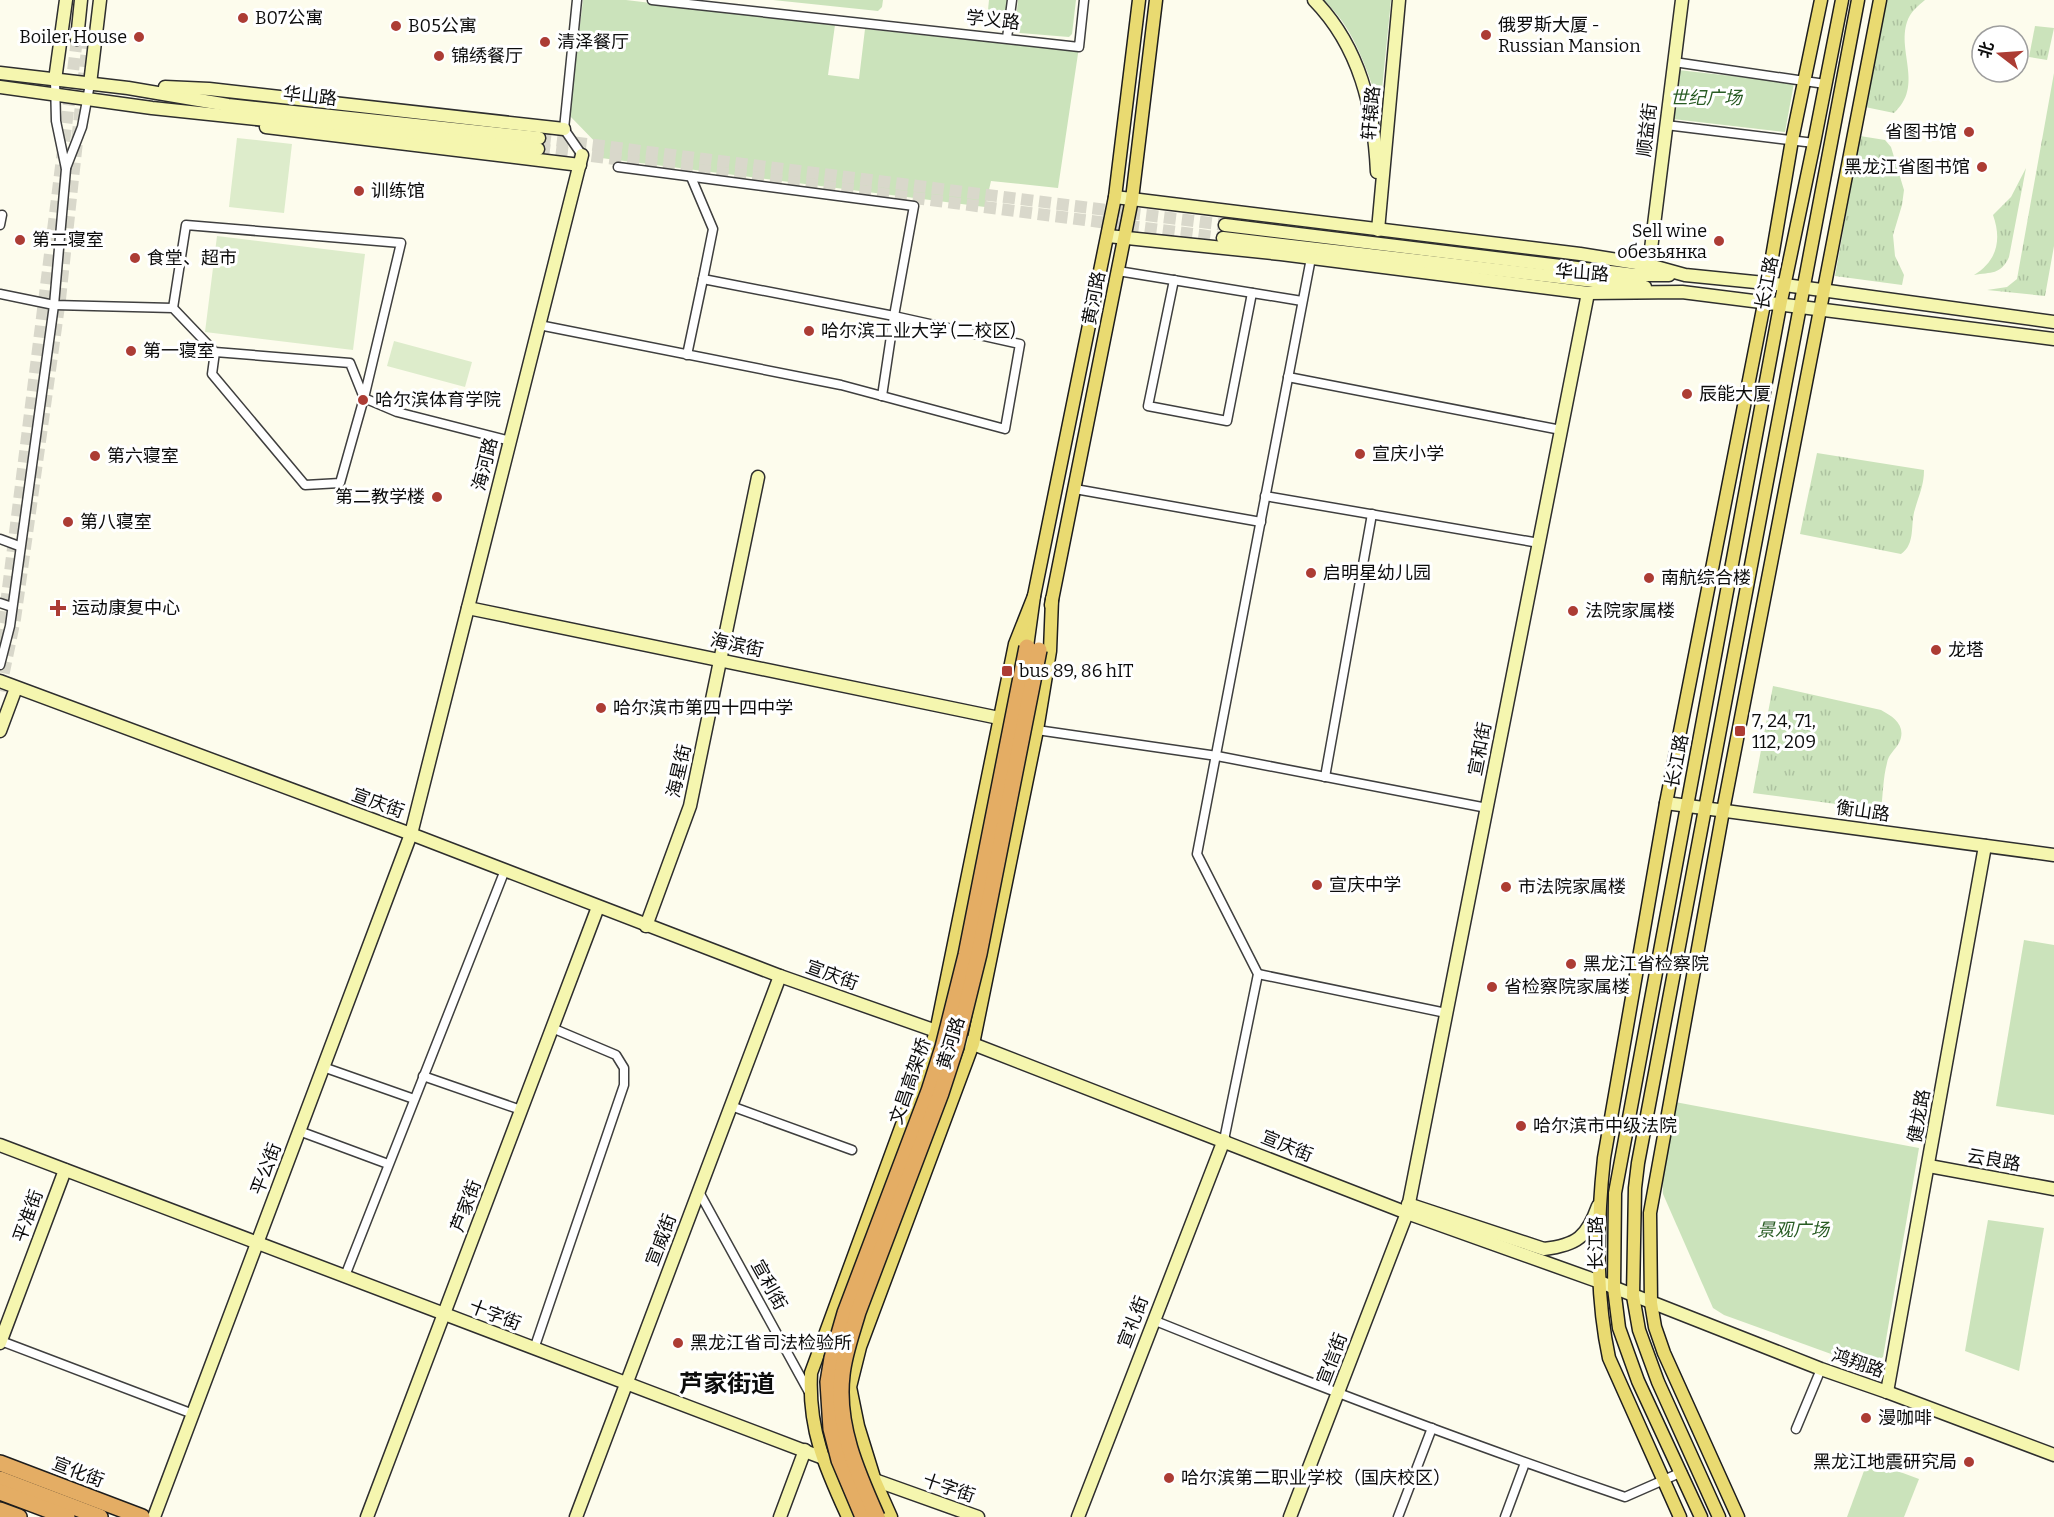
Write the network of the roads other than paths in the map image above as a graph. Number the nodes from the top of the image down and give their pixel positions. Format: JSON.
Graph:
{"nodes":[{"id":1,"x":66,"y":0,"type":"edge"},
{"id":2,"x":81,"y":0,"type":"edge"},
{"id":3,"x":93,"y":0,"type":"edge"},
{"id":4,"x":100,"y":0,"type":"edge"},
{"id":5,"x":577,"y":0,"type":"edge"},
{"id":6,"x":652,"y":0,"type":"edge"},
{"id":7,"x":1012,"y":0,"type":"edge"},
{"id":8,"x":1084,"y":0,"type":"edge"},
{"id":9,"x":1139,"y":0,"type":"edge"},
{"id":10,"x":1156,"y":0,"type":"edge"},
{"id":11,"x":1314,"y":0,"type":"edge"},
{"id":12,"x":1399,"y":0,"type":"edge"},
{"id":13,"x":1682,"y":0,"type":"edge"},
{"id":14,"x":1821,"y":0,"type":"edge"},
{"id":15,"x":1842,"y":0,"type":"edge"},
{"id":16,"x":1858,"y":0,"type":"edge"},
{"id":17,"x":1880,"y":0,"type":"edge"},
{"id":18,"x":1007,"y":38,"type":"junction"},
{"id":19,"x":1674,"y":62,"type":"junction"},
{"id":20,"x":0,"y":73,"type":"edge"},
{"id":21,"x":55,"y":80,"type":"junction"},
{"id":22,"x":1804,"y":80,"type":"junction"},
{"id":23,"x":84,"y":83,"type":"junction"},
{"id":24,"x":1826,"y":84,"type":"junction"},
{"id":25,"x":0,"y":87,"type":"edge"},
{"id":26,"x":128,"y":88,"type":"junction"},
{"id":27,"x":56,"y":94,"type":"junction"},
{"id":28,"x":82,"y":98,"type":"junction"},
{"id":29,"x":152,"y":108,"type":"junction"},
{"id":30,"x":1666,"y":125,"type":"junction"},
{"id":31,"x":564,"y":129,"type":"junction"},
{"id":32,"x":1792,"y":140,"type":"junction"},
{"id":33,"x":1814,"y":144,"type":"junction"},
{"id":34,"x":581,"y":160,"type":"junction"},
{"id":35,"x":618,"y":167,"type":"dead end"},
{"id":36,"x":66,"y":169,"type":"junction"},
{"id":37,"x":691,"y":177,"type":"junction"},
{"id":38,"x":1115,"y":197,"type":"junction"},
{"id":39,"x":1132,"y":199,"type":"junction"},
{"id":40,"x":2,"y":215,"type":"dead end"},
{"id":41,"x":1380,"y":215,"type":"junction"},
{"id":42,"x":0,"y":225,"type":"edge"},
{"id":43,"x":1225,"y":225,"type":"tunnel mouth"},
{"id":44,"x":1378,"y":230,"type":"junction"},
{"id":45,"x":1108,"y":236,"type":"junction"},
{"id":46,"x":1125,"y":237,"type":"junction"},
{"id":47,"x":1223,"y":238,"type":"tunnel mouth"},
{"id":48,"x":1311,"y":258,"type":"junction"},
{"id":49,"x":1649,"y":265,"type":"junction"},
{"id":50,"x":1118,"y":271,"type":"junction"},
{"id":51,"x":1685,"y":275,"type":"junction"},
{"id":52,"x":703,"y":279,"type":"junction"},
{"id":53,"x":1174,"y":280,"type":"junction"},
{"id":54,"x":1767,"y":284,"type":"junction"},
{"id":55,"x":1785,"y":285,"type":"junction"},
{"id":56,"x":1803,"y":289,"type":"junction"},
{"id":57,"x":1823,"y":291,"type":"junction"},
{"id":58,"x":1682,"y":292,"type":"junction"},
{"id":59,"x":1252,"y":293,"type":"junction"},
{"id":60,"x":1588,"y":293,"type":"junction"},
{"id":61,"x":0,"y":294,"type":"edge"},
{"id":62,"x":1302,"y":301,"type":"junction"},
{"id":63,"x":1764,"y":304,"type":"junction"},
{"id":64,"x":54,"y":305,"type":"junction"},
{"id":65,"x":1780,"y":306,"type":"junction"},
{"id":66,"x":1799,"y":307,"type":"junction"},
{"id":67,"x":173,"y":308,"type":"junction"},
{"id":68,"x":1818,"y":309,"type":"junction"},
{"id":69,"x":894,"y":316,"type":"junction"},
{"id":70,"x":2054,"y":322,"type":"edge"},
{"id":71,"x":539,"y":325,"type":"junction"},
{"id":72,"x":2054,"y":339,"type":"edge"},
{"id":73,"x":215,"y":352,"type":"junction"},
{"id":74,"x":687,"y":355,"type":"junction"},
{"id":75,"x":1288,"y":377,"type":"junction"},
{"id":76,"x":882,"y":396,"type":"junction"},
{"id":77,"x":364,"y":398,"type":"junction"},
{"id":78,"x":1561,"y":430,"type":"junction"},
{"id":79,"x":510,"y":441,"type":"junction"},
{"id":80,"x":758,"y":477,"type":"dead end"},
{"id":81,"x":1075,"y":489,"type":"junction"},
{"id":82,"x":1265,"y":496,"type":"junction"},
{"id":83,"x":1371,"y":514,"type":"junction"},
{"id":84,"x":1261,"y":522,"type":"junction"},
{"id":85,"x":0,"y":539,"type":"edge"},
{"id":86,"x":1539,"y":543,"type":"junction"},
{"id":87,"x":19,"y":546,"type":"junction"},
{"id":88,"x":1034,"y":596,"type":"junction"},
{"id":89,"x":1052,"y":599,"type":"junction"},
{"id":90,"x":0,"y":603,"type":"edge"},
{"id":91,"x":12,"y":607,"type":"junction"},
{"id":92,"x":468,"y":608,"type":"junction"},
{"id":93,"x":1033,"y":648,"type":"junction"},
{"id":94,"x":722,"y":660,"type":"junction"},
{"id":95,"x":0,"y":665,"type":"edge"},
{"id":96,"x":0,"y":681,"type":"edge"},
{"id":97,"x":16,"y":688,"type":"junction"},
{"id":98,"x":999,"y":718,"type":"junction"},
{"id":99,"x":1037,"y":730,"type":"junction"},
{"id":100,"x":0,"y":731,"type":"edge"},
{"id":101,"x":1217,"y":756,"type":"junction"},
{"id":102,"x":1325,"y":777,"type":"junction"},
{"id":103,"x":1666,"y":803,"type":"junction"},
{"id":104,"x":1688,"y":806,"type":"junction"},
{"id":105,"x":1487,"y":808,"type":"junction"},
{"id":106,"x":1705,"y":808,"type":"junction"},
{"id":107,"x":1724,"y":811,"type":"junction"},
{"id":108,"x":411,"y":834,"type":"junction"},
{"id":109,"x":1985,"y":846,"type":"junction"},
{"id":110,"x":2054,"y":855,"type":"edge"},
{"id":111,"x":506,"y":870,"type":"junction"},
{"id":112,"x":598,"y":907,"type":"junction"},
{"id":113,"x":646,"y":926,"type":"junction"},
{"id":114,"x":1258,"y":974,"type":"junction"},
{"id":115,"x":780,"y":976,"type":"junction"},
{"id":116,"x":1446,"y":1013,"type":"junction"},
{"id":117,"x":552,"y":1028,"type":"junction"},
{"id":118,"x":936,"y":1032,"type":"junction"},
{"id":119,"x":972,"y":1044,"type":"junction"},
{"id":120,"x":323,"y":1067,"type":"junction"},
{"id":121,"x":423,"y":1076,"type":"junction"},
{"id":122,"x":414,"y":1099,"type":"junction"},
{"id":123,"x":732,"y":1106,"type":"junction"},
{"id":124,"x":521,"y":1110,"type":"junction"},
{"id":125,"x":299,"y":1131,"type":"junction"},
{"id":126,"x":1224,"y":1140,"type":"junction"},
{"id":127,"x":0,"y":1145,"type":"edge"},
{"id":128,"x":852,"y":1150,"type":"dead end"},
{"id":129,"x":388,"y":1164,"type":"junction"},
{"id":130,"x":1929,"y":1166,"type":"junction"},
{"id":131,"x":65,"y":1170,"type":"junction"},
{"id":132,"x":2054,"y":1189,"type":"edge"},
{"id":133,"x":699,"y":1192,"type":"junction"},
{"id":134,"x":1599,"y":1202,"type":"junction"},
{"id":135,"x":1407,"y":1208,"type":"junction"},
{"id":136,"x":257,"y":1243,"type":"junction"},
{"id":137,"x":345,"y":1276,"type":"junction"},
{"id":138,"x":1600,"y":1282,"type":"junction"},
{"id":139,"x":1614,"y":1288,"type":"junction"},
{"id":140,"x":1633,"y":1296,"type":"junction"},
{"id":141,"x":1651,"y":1303,"type":"junction"},
{"id":142,"x":444,"y":1314,"type":"junction"},
{"id":143,"x":1153,"y":1320,"type":"junction"},
{"id":144,"x":0,"y":1342,"type":"edge"},
{"id":145,"x":534,"y":1349,"type":"junction"},
{"id":146,"x":1821,"y":1369,"type":"junction"},
{"id":147,"x":626,"y":1383,"type":"junction"},
{"id":148,"x":1887,"y":1392,"type":"junction"},
{"id":149,"x":1337,"y":1394,"type":"junction"},
{"id":150,"x":810,"y":1395,"type":"junction"},
{"id":151,"x":193,"y":1414,"type":"junction"},
{"id":152,"x":1432,"y":1428,"type":"junction"},
{"id":153,"x":1796,"y":1429,"type":"dead end"},
{"id":154,"x":805,"y":1450,"type":"junction"},
{"id":155,"x":2054,"y":1455,"type":"edge"},
{"id":156,"x":823,"y":1457,"type":"junction"},
{"id":157,"x":0,"y":1463,"type":"edge"},
{"id":158,"x":1525,"y":1463,"type":"junction"},
{"id":159,"x":1682,"y":1472,"type":"junction"},
{"id":160,"x":0,"y":1479,"type":"edge"},
{"id":161,"x":1663,"y":1480,"type":"junction"},
{"id":162,"x":875,"y":1481,"type":"junction"},
{"id":163,"x":0,"y":1492,"type":"edge"},
{"id":164,"x":0,"y":1510,"type":"edge"},
{"id":165,"x":19,"y":1517,"type":"edge"},
{"id":166,"x":67,"y":1517,"type":"edge"},
{"id":167,"x":100,"y":1517,"type":"edge"},
{"id":168,"x":142,"y":1517,"type":"edge"},
{"id":169,"x":154,"y":1517,"type":"edge"},
{"id":170,"x":367,"y":1517,"type":"edge"},
{"id":171,"x":576,"y":1517,"type":"edge"},
{"id":172,"x":780,"y":1517,"type":"edge"},
{"id":173,"x":848,"y":1517,"type":"edge"},
{"id":174,"x":863,"y":1517,"type":"edge"},
{"id":175,"x":877,"y":1517,"type":"edge"},
{"id":176,"x":891,"y":1517,"type":"edge"},
{"id":177,"x":978,"y":1517,"type":"edge"},
{"id":178,"x":1078,"y":1517,"type":"edge"},
{"id":179,"x":1290,"y":1517,"type":"edge"},
{"id":180,"x":1398,"y":1517,"type":"edge"},
{"id":181,"x":1505,"y":1517,"type":"edge"},
{"id":182,"x":1680,"y":1517,"type":"edge"},
{"id":183,"x":1701,"y":1517,"type":"edge"},
{"id":184,"x":1719,"y":1517,"type":"edge"},
{"id":185,"x":1738,"y":1517,"type":"edge"}],
"edges":[{"from":1,"to":21,"type":"street"},
{"from":2,"to":3,"type":"street"},
{"from":4,"to":23,"type":"street"},
{"from":5,"to":31,"type":"street"},
{"from":6,"to":18,"type":"street","name":"学义路"},
{"from":7,"to":18,"type":"street"},
{"from":8,"to":18,"type":"street","name":"学义路"},
{"from":9,"to":38,"type":"main road","name":"黄河路"},
{"from":10,"to":39,"type":"main road","name":"黄河路"},
{"from":11,"to":41,"type":"street"},
{"from":12,"to":41,"type":"street","name":"轩辕路"},
{"from":13,"to":19,"type":"street","name":"顺益街"},
{"from":14,"to":22,"type":"main road"},
{"from":15,"to":24,"type":"main road","name":"长江路"},
{"from":16,"to":56,"type":"main road","name":"长江路"},
{"from":17,"to":57,"type":"main road"},
{"from":19,"to":22,"type":"street"},
{"from":19,"to":30,"type":"street","name":"顺益街"},
{"from":20,"to":21,"type":"street","name":"华山路"},
{"from":21,"to":23,"type":"street","name":"华山路"},
{"from":21,"to":27,"type":"street"},
{"from":22,"to":24,"type":"street"},
{"from":22,"to":32,"type":"main road"},
{"from":23,"to":26,"type":"street","name":"华山路"},
{"from":23,"to":28,"type":"street"},
{"from":24,"to":33,"type":"main road","name":"长江路"},
{"from":25,"to":27,"type":"street"},
{"from":26,"to":29,"type":"street","name":"华山路"},
{"from":26,"to":31,"type":"street"},
{"from":27,"to":28,"type":"street"},
{"from":27,"to":36,"type":"street"},
{"from":28,"to":29,"type":"street"},
{"from":28,"to":36,"type":"street"},
{"from":29,"to":34,"type":"street","name":"华山路"},
{"from":30,"to":32,"type":"street"},
{"from":30,"to":49,"type":"street","name":"顺益街"},
{"from":31,"to":34,"type":"street"},
{"from":32,"to":33,"type":"street"},
{"from":32,"to":54,"type":"main road"},
{"from":33,"to":55,"type":"main road","name":"长江路"},
{"from":34,"to":71,"type":"street","name":"海河路"},
{"from":35,"to":37,"type":"street"},
{"from":36,"to":64,"type":"street"},
{"from":37,"to":52,"type":"street"},
{"from":37,"to":69,"type":"street"},
{"from":38,"to":39,"type":"street","name":"华山路"},
{"from":38,"to":45,"type":"main road","name":"黄河路"},
{"from":39,"to":44,"type":"street","name":"华山路"},
{"from":39,"to":46,"type":"main road","name":"黄河路"},
{"from":40,"to":42,"type":"street"},
{"from":41,"to":44,"type":"street","name":"轩辕路"},
{"from":43,"to":51,"type":"street"},
{"from":44,"to":49,"type":"street","name":"华山路"},
{"from":45,"to":46,"type":"street","name":"华山路"},
{"from":45,"to":88,"type":"main road","name":"黄河路"},
{"from":46,"to":48,"type":"street","name":"华山路"},
{"from":46,"to":50,"type":"main road","name":"黄河路"},
{"from":47,"to":58,"type":"street"},
{"from":48,"to":60,"type":"street","name":"华山路"},
{"from":48,"to":62,"type":"street"},
{"from":49,"to":51,"type":"street","name":"华山路"},
{"from":50,"to":53,"type":"street"},
{"from":50,"to":81,"type":"main road","name":"黄河路"},
{"from":51,"to":54,"type":"street","name":"华山路"},
{"from":52,"to":69,"type":"street"},
{"from":52,"to":74,"type":"street"},
{"from":53,"to":59,"type":"street"},
{"from":53,"to":59,"type":"street"},
{"from":54,"to":55,"type":"street","name":"华山路"},
{"from":54,"to":63,"type":"main road"},
{"from":55,"to":56,"type":"street","name":"华山路"},
{"from":55,"to":65,"type":"main road","name":"长江路"},
{"from":56,"to":57,"type":"street","name":"华山路"},
{"from":56,"to":66,"type":"main road","name":"长江路"},
{"from":57,"to":68,"type":"main road"},
{"from":57,"to":70,"type":"street","name":"华山路"},
{"from":58,"to":60,"type":"street","name":"华山路"},
{"from":58,"to":63,"type":"street","name":"华山路"},
{"from":59,"to":62,"type":"street"},
{"from":60,"to":78,"type":"street","name":"宣和街"},
{"from":61,"to":64,"type":"street"},
{"from":62,"to":75,"type":"street"},
{"from":63,"to":65,"type":"street","name":"华山路"},
{"from":63,"to":103,"type":"main road"},
{"from":64,"to":67,"type":"street"},
{"from":64,"to":87,"type":"street"},
{"from":65,"to":66,"type":"street","name":"华山路"},
{"from":65,"to":104,"type":"main road","name":"长江路"},
{"from":66,"to":68,"type":"street","name":"华山路"},
{"from":66,"to":106,"type":"main road","name":"长江路"},
{"from":67,"to":73,"type":"street"},
{"from":67,"to":77,"type":"street"},
{"from":68,"to":72,"type":"street","name":"华山路"},
{"from":68,"to":107,"type":"main road"},
{"from":69,"to":76,"type":"street"},
{"from":69,"to":76,"type":"street"},
{"from":71,"to":74,"type":"street"},
{"from":71,"to":79,"type":"street","name":"海河路"},
{"from":73,"to":77,"type":"street"},
{"from":73,"to":77,"type":"street"},
{"from":74,"to":76,"type":"street"},
{"from":75,"to":78,"type":"street"},
{"from":75,"to":82,"type":"street"},
{"from":77,"to":79,"type":"street"},
{"from":78,"to":86,"type":"street","name":"宣和街"},
{"from":79,"to":92,"type":"street","name":"海河路"},
{"from":80,"to":94,"type":"street","name":"海星街"},
{"from":81,"to":84,"type":"street"},
{"from":81,"to":89,"type":"main road","name":"黄河路"},
{"from":82,"to":83,"type":"street"},
{"from":82,"to":84,"type":"street"},
{"from":83,"to":86,"type":"street"},
{"from":83,"to":102,"type":"street"},
{"from":84,"to":101,"type":"street"},
{"from":85,"to":87,"type":"street"},
{"from":86,"to":105,"type":"street","name":"宣和街"},
{"from":87,"to":91,"type":"street"},
{"from":88,"to":93,"type":"main road","name":"黄河路"},
{"from":88,"to":98,"type":"main road","name":"黄河路"},
{"from":89,"to":93,"type":"main road","name":"黄河路"},
{"from":89,"to":99,"type":"main road","name":"黄河路"},
{"from":90,"to":91,"type":"street"},
{"from":91,"to":95,"type":"street"},
{"from":92,"to":94,"type":"street","name":"海滨街"},
{"from":92,"to":108,"type":"street","name":"海河路"},
{"from":93,"to":174,"type":"highway","name":"文昌高架桥","bridge":true},
{"from":93,"to":175,"type":"highway","name":"文昌高架桥","bridge":true},
{"from":94,"to":98,"type":"street","name":"海滨街"},
{"from":94,"to":113,"type":"street","name":"海星街"},
{"from":96,"to":97,"type":"street","name":"宣庆街"},
{"from":97,"to":100,"type":"street"},
{"from":97,"to":108,"type":"street","name":"宣庆街"},
{"from":98,"to":118,"type":"main road","name":"黄河路"},
{"from":99,"to":101,"type":"street"},
{"from":99,"to":119,"type":"main road","name":"黄河路"},
{"from":101,"to":102,"type":"street"},
{"from":101,"to":114,"type":"street"},
{"from":102,"to":105,"type":"street"},
{"from":103,"to":104,"type":"street","name":"衡山路"},
{"from":103,"to":134,"type":"main road"},
{"from":104,"to":106,"type":"street","name":"衡山路"},
{"from":104,"to":139,"type":"main road","name":"长江路"},
{"from":105,"to":116,"type":"street","name":"宣和街"},
{"from":106,"to":107,"type":"street","name":"衡山路"},
{"from":106,"to":140,"type":"main road","name":"长江路"},
{"from":107,"to":109,"type":"street","name":"衡山路"},
{"from":107,"to":141,"type":"main road"},
{"from":108,"to":111,"type":"street","name":"宣庆街"},
{"from":108,"to":120,"type":"street","name":"平公街"},
{"from":109,"to":110,"type":"street","name":"衡山路"},
{"from":109,"to":130,"type":"street","name":"健龙路"},
{"from":111,"to":112,"type":"street","name":"宣庆街"},
{"from":111,"to":121,"type":"street"},
{"from":112,"to":113,"type":"street","name":"宣庆街"},
{"from":112,"to":117,"type":"street","name":"芦家街"},
{"from":113,"to":115,"type":"street","name":"宣庆街"},
{"from":114,"to":116,"type":"street"},
{"from":114,"to":126,"type":"street"},
{"from":115,"to":118,"type":"street","name":"宣庆街"},
{"from":115,"to":123,"type":"street","name":"宣威街"},
{"from":116,"to":135,"type":"street","name":"宣和街"},
{"from":117,"to":124,"type":"street","name":"芦家街"},
{"from":117,"to":145,"type":"street"},
{"from":118,"to":119,"type":"street","name":"宣庆街"},
{"from":118,"to":150,"type":"main road","name":"黄河路"},
{"from":119,"to":126,"type":"street","name":"宣庆街"},
{"from":119,"to":162,"type":"main road","name":"黄河路"},
{"from":120,"to":122,"type":"street"},
{"from":120,"to":125,"type":"street","name":"平公街"},
{"from":121,"to":122,"type":"street"},
{"from":121,"to":124,"type":"street"},
{"from":122,"to":129,"type":"street"},
{"from":123,"to":128,"type":"street"},
{"from":123,"to":133,"type":"street","name":"宣威街"},
{"from":124,"to":142,"type":"street","name":"芦家街"},
{"from":125,"to":129,"type":"street"},
{"from":125,"to":136,"type":"street","name":"平公街"},
{"from":126,"to":135,"type":"street","name":"宣庆街"},
{"from":126,"to":143,"type":"street","name":"宣礼街"},
{"from":127,"to":131,"type":"street","name":"十字街"},
{"from":129,"to":137,"type":"street"},
{"from":130,"to":132,"type":"street","name":"云良路"},
{"from":130,"to":148,"type":"street","name":"健龙路"},
{"from":131,"to":136,"type":"street","name":"十字街"},
{"from":131,"to":144,"type":"street","name":"平准街"},
{"from":133,"to":147,"type":"street","name":"宣威街"},
{"from":133,"to":150,"type":"street","name":"宣利街"},
{"from":134,"to":135,"type":"street"},
{"from":134,"to":138,"type":"main road"},
{"from":135,"to":138,"type":"street","name":"宣庆街"},
{"from":135,"to":149,"type":"street","name":"宣信街"},
{"from":136,"to":137,"type":"street","name":"十字街"},
{"from":136,"to":151,"type":"street","name":"平公街"},
{"from":137,"to":142,"type":"street","name":"十字街"},
{"from":138,"to":139,"type":"street","name":"宣庆街"},
{"from":138,"to":161,"type":"main road"},
{"from":139,"to":140,"type":"street","name":"宣庆街"},
{"from":139,"to":159,"type":"main road","name":"长江路"},
{"from":140,"to":141,"type":"street","name":"宣庆街"},
{"from":140,"to":184,"type":"main road","name":"长江路"},
{"from":141,"to":146,"type":"street","name":"鸿翔路"},
{"from":141,"to":185,"type":"main road"},
{"from":142,"to":145,"type":"street","name":"十字街"},
{"from":142,"to":170,"type":"street","name":"芦家街"},
{"from":143,"to":149,"type":"street"},
{"from":143,"to":178,"type":"street","name":"宣礼街"},
{"from":144,"to":151,"type":"street"},
{"from":145,"to":147,"type":"street","name":"十字街"},
{"from":146,"to":148,"type":"street","name":"鸿翔路"},
{"from":146,"to":153,"type":"street"},
{"from":147,"to":154,"type":"street","name":"十字街"},
{"from":147,"to":171,"type":"street","name":"宣威街"},
{"from":148,"to":155,"type":"street","name":"鸿翔路"},
{"from":149,"to":152,"type":"street"},
{"from":149,"to":179,"type":"street","name":"宣信街"},
{"from":150,"to":156,"type":"main road","name":"黄河路"},
{"from":151,"to":169,"type":"street","name":"平公街"},
{"from":152,"to":158,"type":"street"},
{"from":152,"to":180,"type":"street"},
{"from":154,"to":156,"type":"street","name":"十字街"},
{"from":154,"to":172,"type":"street"},
{"from":156,"to":162,"type":"street","name":"十字街"},
{"from":156,"to":173,"type":"main road","name":"黄河路"},
{"from":157,"to":168,"type":"highway","name":"宣化街"},
{"from":158,"to":161,"type":"street"},
{"from":158,"to":181,"type":"street"},
{"from":159,"to":161,"type":"street"},
{"from":159,"to":183,"type":"main road","name":"长江路"},
{"from":160,"to":167,"type":"highway"},
{"from":161,"to":182,"type":"main road"},
{"from":162,"to":176,"type":"main road","name":"黄河路"},
{"from":162,"to":177,"type":"street","name":"十字街"},
{"from":163,"to":166,"type":"highway"},
{"from":164,"to":165,"type":"highway"}]}
